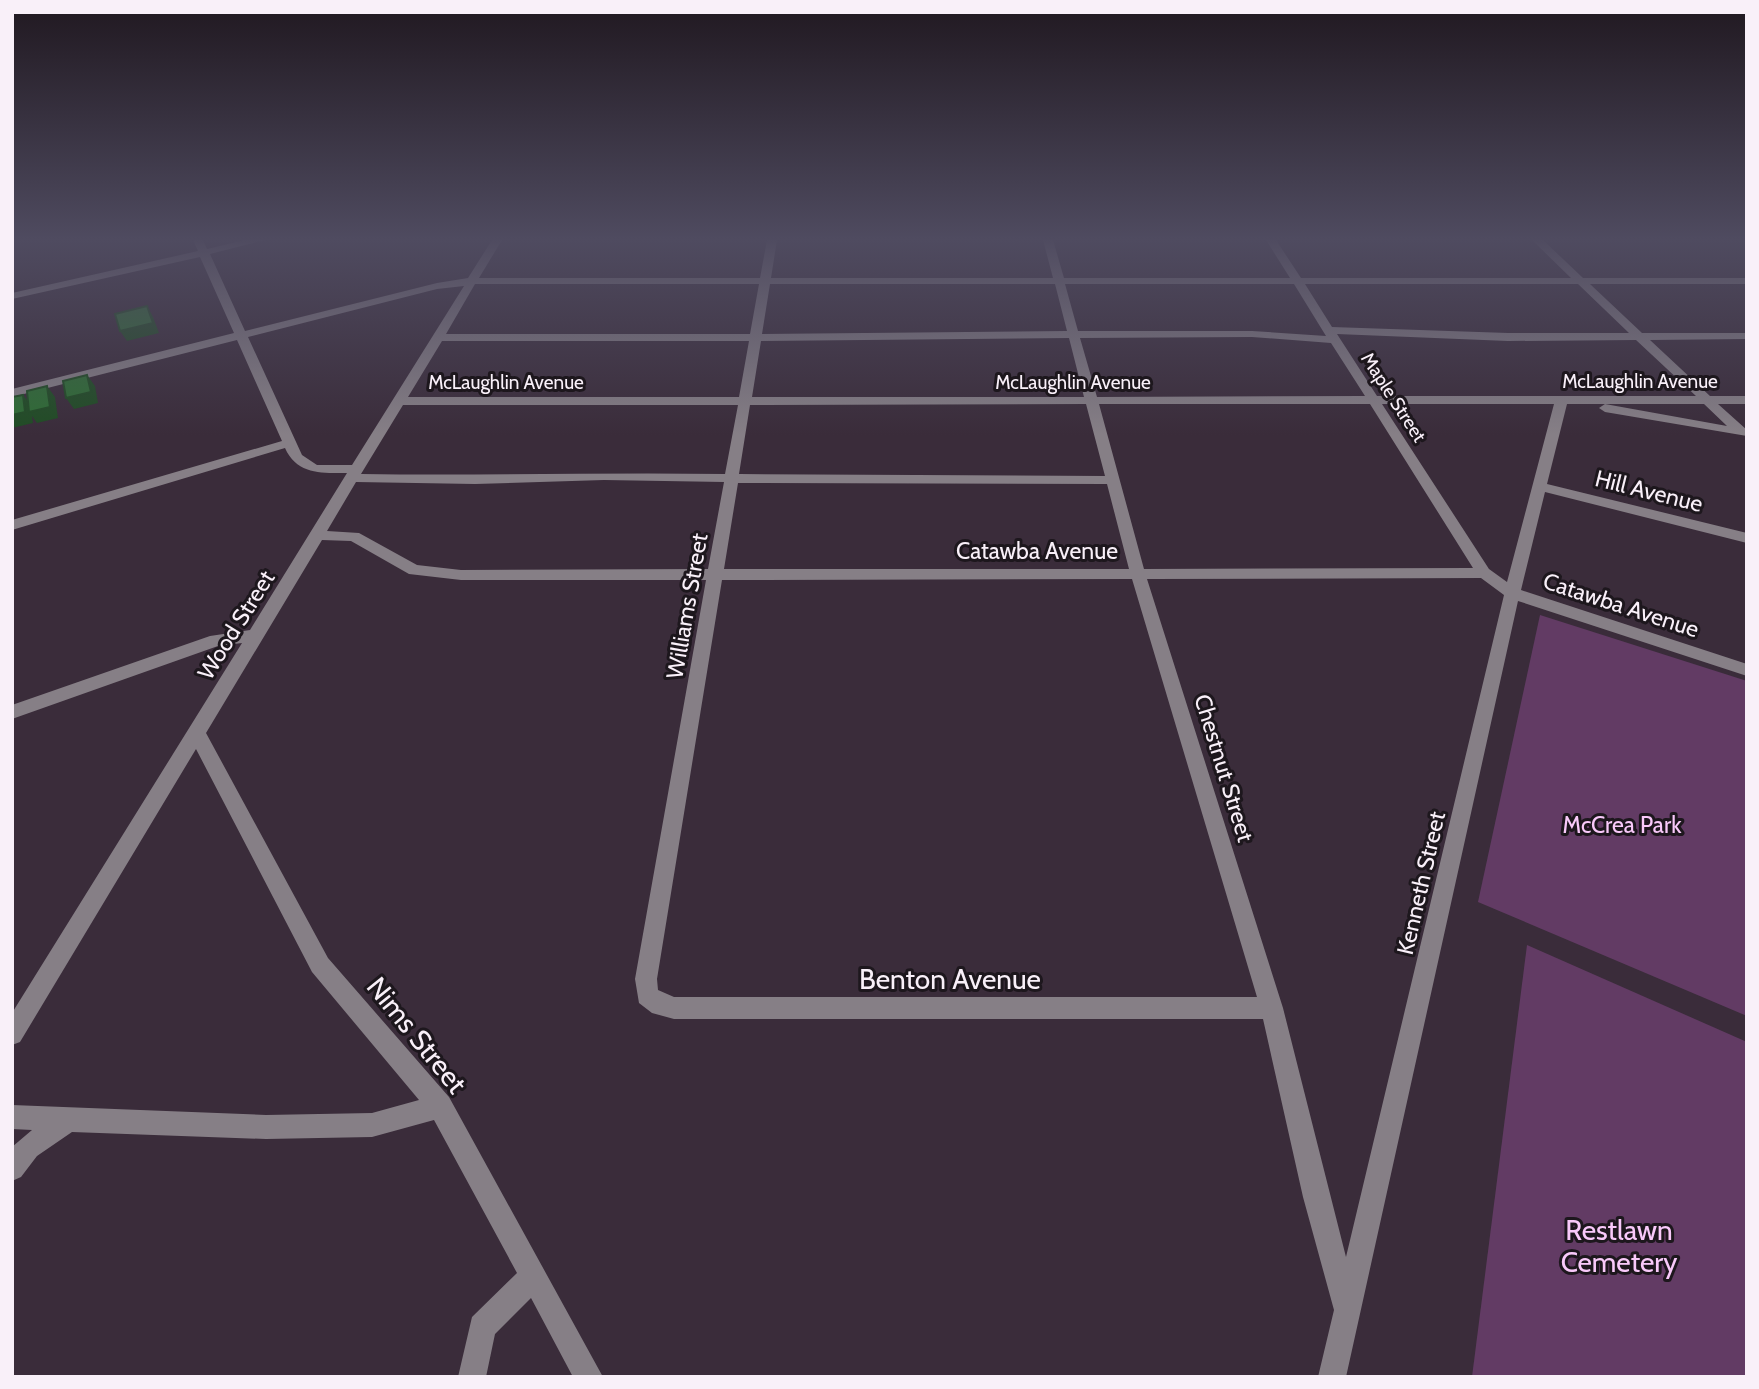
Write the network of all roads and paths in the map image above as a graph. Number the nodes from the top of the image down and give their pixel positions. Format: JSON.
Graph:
{"nodes":[{"id":1,"x":227,"y":305,"type":"edge"},
{"id":2,"x":362,"y":305,"type":"edge"},
{"id":3,"x":459,"y":305,"type":"edge"},
{"id":4,"x":761,"y":305,"type":"edge"},
{"id":5,"x":1066,"y":305,"type":"edge"},
{"id":6,"x":1312,"y":305,"type":"edge"},
{"id":7,"x":1606,"y":305,"type":"edge"},
{"id":8,"x":241,"y":335,"type":"junction"},
{"id":9,"x":1331,"y":335,"type":"junction"},
{"id":10,"x":1075,"y":336,"type":"junction"},
{"id":11,"x":1639,"y":336,"type":"junction"},
{"id":12,"x":1747,"y":336,"type":"edge"},
{"id":13,"x":439,"y":337,"type":"junction"},
{"id":14,"x":756,"y":337,"type":"junction"},
{"id":15,"x":12,"y":394,"type":"edge"},
{"id":16,"x":1705,"y":400,"type":"junction"},
{"id":17,"x":1747,"y":400,"type":"edge"},
{"id":18,"x":399,"y":401,"type":"junction"},
{"id":19,"x":1373,"y":401,"type":"junction"},
{"id":20,"x":1564,"y":401,"type":"junction"},
{"id":21,"x":745,"y":402,"type":"junction"},
{"id":22,"x":1091,"y":402,"type":"junction"},
{"id":23,"x":1744,"y":433,"type":"edge"},
{"id":24,"x":289,"y":443,"type":"junction"},
{"id":25,"x":355,"y":474,"type":"junction"},
{"id":26,"x":732,"y":478,"type":"junction"},
{"id":27,"x":1112,"y":480,"type":"junction"},
{"id":28,"x":1541,"y":487,"type":"junction"},
{"id":29,"x":12,"y":525,"type":"edge"},
{"id":30,"x":318,"y":535,"type":"junction"},
{"id":31,"x":1747,"y":538,"type":"edge"},
{"id":32,"x":1138,"y":573,"type":"junction"},
{"id":33,"x":1484,"y":573,"type":"junction"},
{"id":34,"x":715,"y":574,"type":"junction"},
{"id":35,"x":1512,"y":593,"type":"junction"},
{"id":36,"x":256,"y":635,"type":"junction"},
{"id":37,"x":1747,"y":670,"type":"edge"},
{"id":38,"x":12,"y":712,"type":"edge"},
{"id":39,"x":197,"y":733,"type":"junction"},
{"id":40,"x":646,"y":979,"type":"joint"},
{"id":41,"x":1272,"y":1008,"type":"junction"},
{"id":42,"x":12,"y":1034,"type":"edge"},
{"id":43,"x":440,"y":1106,"type":"junction"},
{"id":44,"x":12,"y":1117,"type":"edge"},
{"id":45,"x":68,"y":1120,"type":"junction"},
{"id":46,"x":12,"y":1168,"type":"edge"},
{"id":47,"x":534,"y":1276,"type":"junction"},
{"id":48,"x":1348,"y":1312,"type":"junction"},
{"id":49,"x":472,"y":1377,"type":"edge"},
{"id":50,"x":589,"y":1377,"type":"edge"},
{"id":51,"x":1332,"y":1377,"type":"edge"}],
"edges":[{"from":1,"to":8,"type":"street"},
{"from":2,"to":8,"type":"street"},
{"from":3,"to":13,"type":"street","name":"Wood Street"},
{"from":4,"to":14,"type":"street","name":"Williams Street"},
{"from":5,"to":10,"type":"street","name":"Chestnut Street"},
{"from":6,"to":9,"type":"street","name":"Maple Street"},
{"from":7,"to":11,"type":"street"},
{"from":8,"to":15,"type":"street"},
{"from":8,"to":24,"type":"street"},
{"from":9,"to":10,"type":"street"},
{"from":9,"to":11,"type":"street"},
{"from":9,"to":19,"type":"street","name":"Maple Street"},
{"from":10,"to":14,"type":"street"},
{"from":10,"to":22,"type":"street","name":"Chestnut Street"},
{"from":11,"to":12,"type":"street"},
{"from":11,"to":16,"type":"street"},
{"from":13,"to":14,"type":"street"},
{"from":13,"to":18,"type":"street","name":"Wood Street"},
{"from":14,"to":21,"type":"street","name":"Williams Street"},
{"from":16,"to":17,"type":"street","name":"McLaughlin Avenue"},
{"from":16,"to":20,"type":"street","name":"McLaughlin Avenue"},
{"from":16,"to":23,"type":"street"},
{"from":18,"to":21,"type":"street","name":"McLaughlin Avenue"},
{"from":18,"to":25,"type":"street","name":"Wood Street"},
{"from":19,"to":20,"type":"street","name":"McLaughlin Avenue"},
{"from":19,"to":22,"type":"street","name":"McLaughlin Avenue"},
{"from":19,"to":33,"type":"street","name":"Maple Street"},
{"from":20,"to":23,"type":"street"},
{"from":20,"to":28,"type":"street","name":"Kenneth Street"},
{"from":21,"to":22,"type":"street","name":"McLaughlin Avenue"},
{"from":21,"to":26,"type":"street","name":"Williams Street"},
{"from":22,"to":27,"type":"street","name":"Chestnut Street"},
{"from":24,"to":25,"type":"street"},
{"from":24,"to":29,"type":"street"},
{"from":25,"to":26,"type":"street"},
{"from":25,"to":30,"type":"street","name":"Wood Street"},
{"from":26,"to":27,"type":"street"},
{"from":26,"to":34,"type":"street","name":"Williams Street"},
{"from":27,"to":32,"type":"street","name":"Chestnut Street"},
{"from":28,"to":31,"type":"street","name":"Hill Avenue"},
{"from":28,"to":35,"type":"street","name":"Kenneth Street"},
{"from":30,"to":34,"type":"street","name":"Catawba Avenue"},
{"from":30,"to":36,"type":"street","name":"Wood Street"},
{"from":32,"to":33,"type":"street","name":"Catawba Avenue"},
{"from":32,"to":34,"type":"street","name":"Catawba Avenue"},
{"from":32,"to":41,"type":"street","name":"Chestnut Street"},
{"from":33,"to":35,"type":"street","name":"Catawba Avenue"},
{"from":34,"to":40,"type":"street","name":"Williams Street"},
{"from":35,"to":37,"type":"street","name":"Catawba Avenue"},
{"from":35,"to":48,"type":"street","name":"Kenneth Street"},
{"from":36,"to":38,"type":"street"},
{"from":36,"to":39,"type":"street","name":"Wood Street"},
{"from":39,"to":42,"type":"street","name":"Wood Street"},
{"from":39,"to":43,"type":"street","name":"Nims Street"},
{"from":40,"to":41,"type":"street","name":"Benton Avenue"},
{"from":41,"to":48,"type":"street","name":"Chestnut Street"},
{"from":43,"to":45,"type":"street"},
{"from":43,"to":47,"type":"street","name":"Nims Street"},
{"from":44,"to":45,"type":"street"},
{"from":45,"to":46,"type":"street"},
{"from":47,"to":49,"type":"street"},
{"from":47,"to":50,"type":"street","name":"Nims Street"},
{"from":48,"to":51,"type":"street","name":"Kenneth Street"}]}
